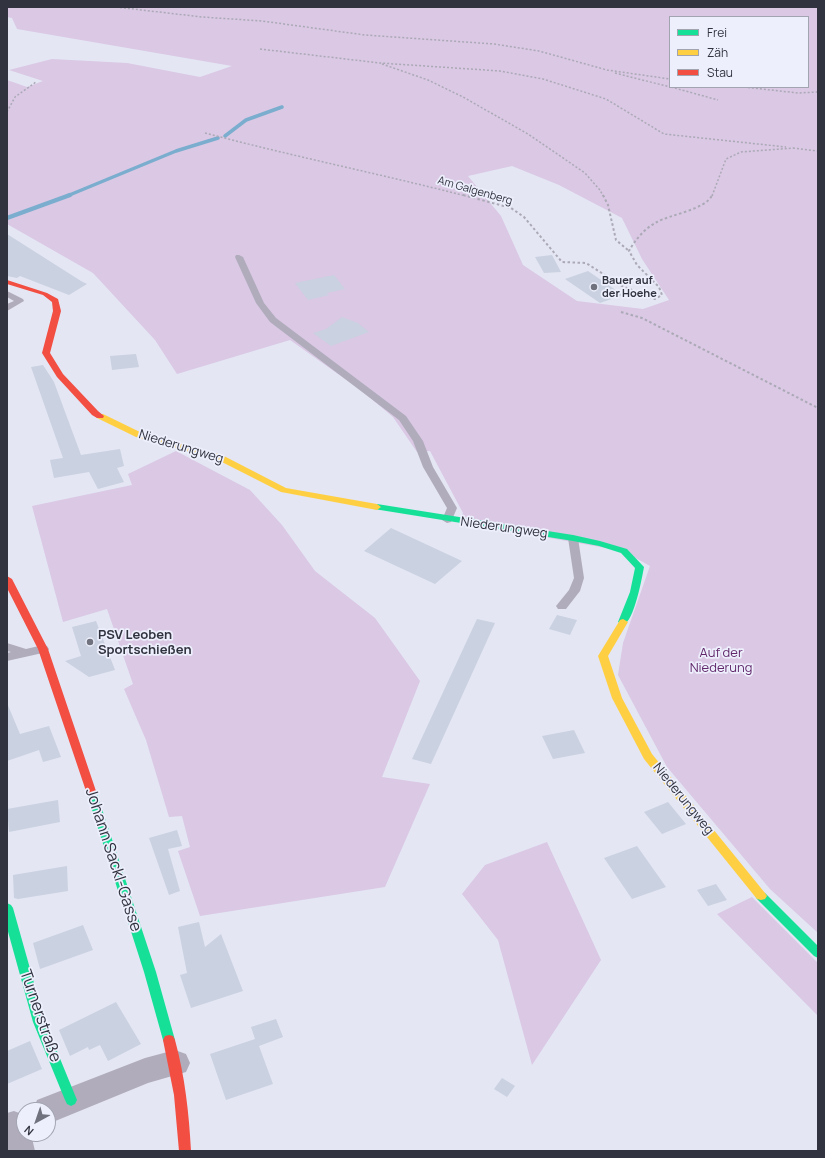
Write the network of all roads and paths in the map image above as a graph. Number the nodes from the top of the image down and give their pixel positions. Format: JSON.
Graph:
{"nodes":[{"id":1,"x":116,"y":7,"type":"edge"},
{"id":2,"x":260,"y":49,"type":"dead end"},
{"id":3,"x":380,"y":63,"type":"junction"},
{"id":4,"x":607,"y":70,"type":"junction"},
{"id":5,"x":669,"y":79,"type":"edge"},
{"id":6,"x":36,"y":82,"type":"dead end"},
{"id":7,"x":669,"y":87,"type":"edge"},
{"id":8,"x":675,"y":88,"type":"edge"},
{"id":9,"x":753,"y":88,"type":"edge"},
{"id":10,"x":818,"y":92,"type":"edge"},
{"id":11,"x":718,"y":100,"type":"dead end"},
{"id":12,"x":7,"y":112,"type":"edge"},
{"id":13,"x":205,"y":133,"type":"dead end"},
{"id":14,"x":794,"y":148,"type":"junction"},
{"id":15,"x":818,"y":151,"type":"edge"},
{"id":16,"x":629,"y":251,"type":"junction"},
{"id":17,"x":239,"y":257,"type":"dead end"},
{"id":18,"x":8,"y":283,"type":"edge"},
{"id":19,"x":7,"y":294,"type":"edge"},
{"id":20,"x":7,"y":308,"type":"edge"},
{"id":21,"x":621,"y":312,"type":"dead end"},
{"id":22,"x":818,"y":408,"type":"edge"},
{"id":23,"x":447,"y":520,"type":"junction"},
{"id":24,"x":574,"y":538,"type":"junction"},
{"id":25,"x":7,"y":579,"type":"edge"},
{"id":26,"x":562,"y":606,"type":"dead end"},
{"id":27,"x":7,"y":647,"type":"edge"},
{"id":28,"x":43,"y":649,"type":"junction"},
{"id":29,"x":26,"y":653,"type":"junction"},
{"id":30,"x":7,"y":657,"type":"edge"},
{"id":31,"x":7,"y":908,"type":"edge"},
{"id":32,"x":818,"y":953,"type":"edge"},
{"id":33,"x":174,"y":1063,"type":"junction"},
{"id":34,"x":60,"y":1105,"type":"edge"},
{"id":35,"x":186,"y":1151,"type":"edge"}],
"edges":[{"from":1,"to":4,"type":"path"},
{"from":2,"to":3,"type":"path"},
{"from":3,"to":14,"type":"path"},
{"from":3,"to":16,"type":"path"},
{"from":4,"to":5,"type":"path"},
{"from":4,"to":7,"type":"path"},
{"from":6,"to":12,"type":"path"},
{"from":8,"to":11,"type":"path"},
{"from":9,"to":10,"type":"path"},
{"from":13,"to":16,"type":"path","name":"Am Galgenberg"},
{"from":14,"to":15,"type":"path"},
{"from":14,"to":16,"type":"path"},
{"from":17,"to":23,"type":"lane"},
{"from":18,"to":23,"type":"street","name":"Niederungweg"},
{"from":19,"to":20,"type":"lane"},
{"from":21,"to":22,"type":"path"},
{"from":23,"to":24,"type":"street","name":"Niederungweg"},
{"from":24,"to":26,"type":"lane"},
{"from":24,"to":32,"type":"street","name":"Niederungweg"},
{"from":25,"to":28,"type":"street","name":"Johann Sackl-Gasse"},
{"from":27,"to":29,"type":"lane"},
{"from":28,"to":29,"type":"lane"},
{"from":28,"to":33,"type":"street","name":"Johann Sackl-Gasse"},
{"from":29,"to":30,"type":"lane"},
{"from":31,"to":34,"type":"street","name":"Turnerstraße"},
{"from":33,"to":34,"type":"street","name":"Turnerstraße"},
{"from":33,"to":35,"type":"street","name":"Johann Sackl-Gasse"}]}
